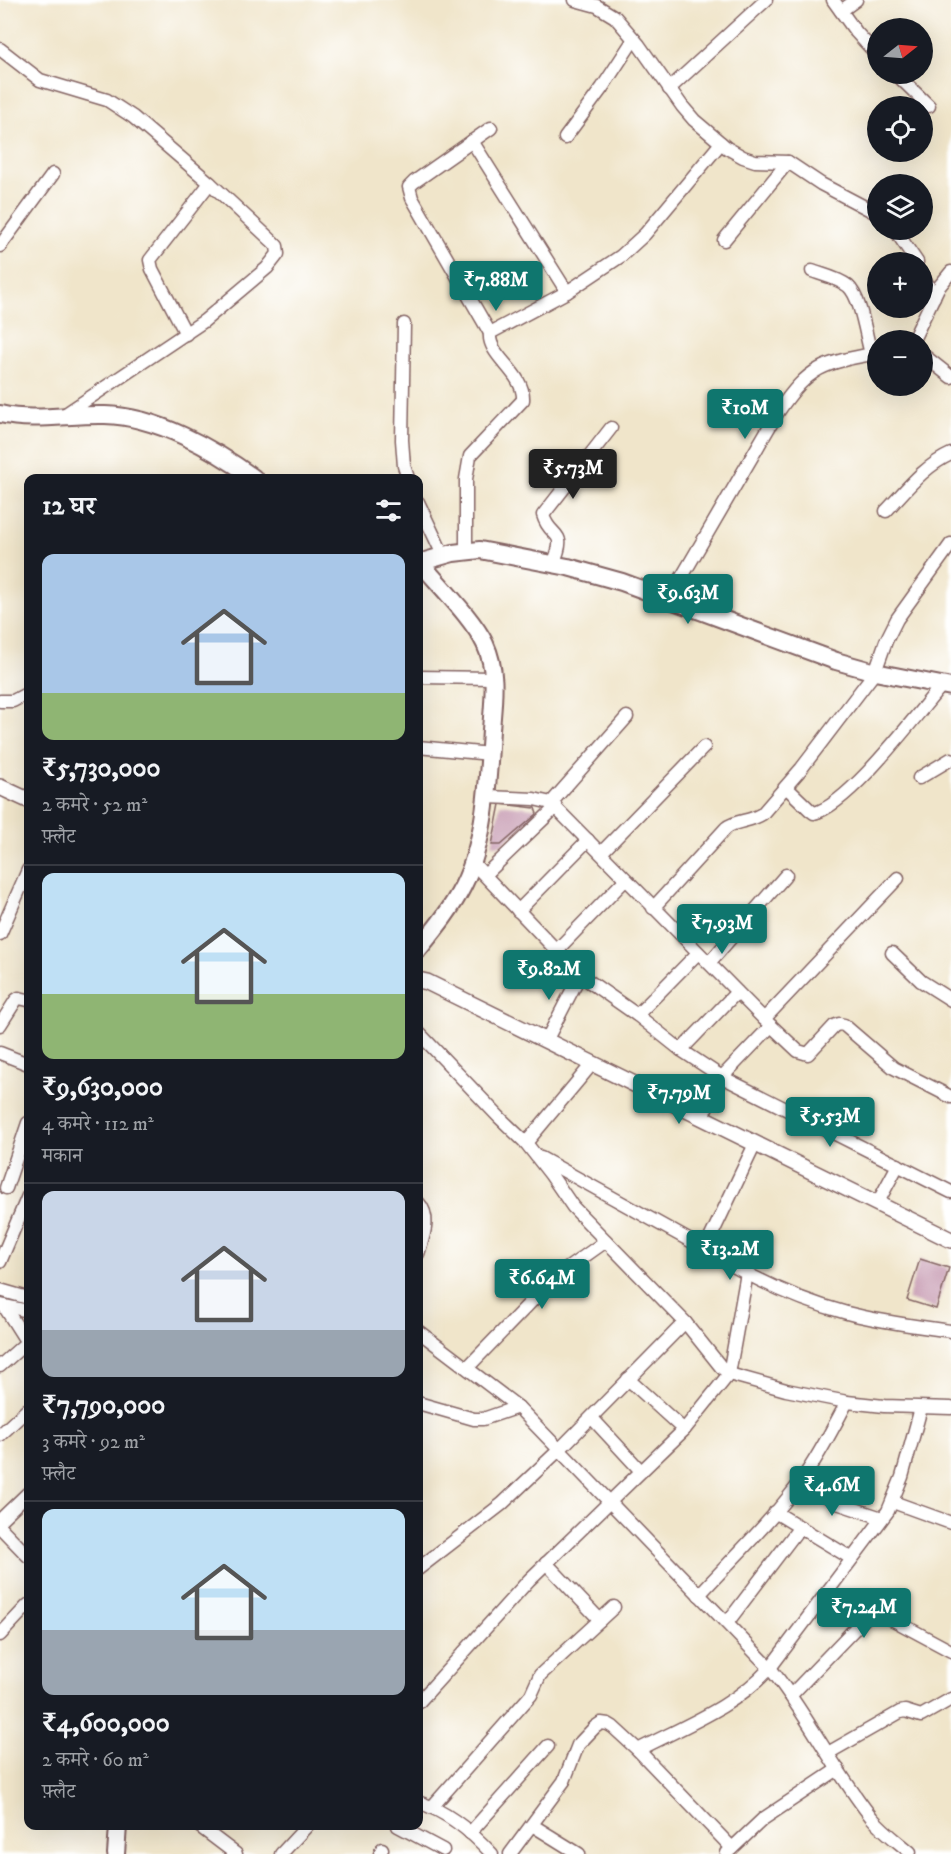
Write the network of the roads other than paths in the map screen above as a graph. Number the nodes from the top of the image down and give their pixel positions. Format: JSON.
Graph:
{"nodes":[{"id":1,"x":766,"y":0,"type":"edge"},
{"id":2,"x":833,"y":0,"type":"edge"},
{"id":3,"x":856,"y":0,"type":"edge"},
{"id":4,"x":583,"y":1,"type":"edge"},
{"id":5,"x":841,"y":12,"type":"junction"},
{"id":6,"x":634,"y":39,"type":"junction"},
{"id":7,"x":867,"y":44,"type":"edge"},
{"id":8,"x":0,"y":49,"type":"edge"},
{"id":9,"x":906,"y":84,"type":"edge"},
{"id":10,"x":669,"y":89,"type":"junction"},
{"id":11,"x":919,"y":96,"type":"edge"},
{"id":12,"x":491,"y":128,"type":"dead end"},
{"id":13,"x":565,"y":138,"type":"dead end"},
{"id":14,"x":472,"y":141,"type":"junction"},
{"id":15,"x":722,"y":144,"type":"junction"},
{"id":16,"x":788,"y":162,"type":"junction"},
{"id":17,"x":53,"y":174,"type":"dead end"},
{"id":18,"x":210,"y":183,"type":"junction"},
{"id":19,"x":867,"y":208,"type":"edge"},
{"id":20,"x":723,"y":240,"type":"dead end"},
{"id":21,"x":0,"y":246,"type":"edge"},
{"id":22,"x":812,"y":271,"type":"dead end"},
{"id":23,"x":951,"y":272,"type":"edge"},
{"id":24,"x":567,"y":292,"type":"junction"},
{"id":25,"x":934,"y":297,"type":"joint"},
{"id":26,"x":404,"y":324,"type":"dead end"},
{"id":27,"x":918,"y":330,"type":"edge"},
{"id":28,"x":867,"y":332,"type":"edge"},
{"id":29,"x":490,"y":333,"type":"junction"},
{"id":30,"x":186,"y":334,"type":"junction"},
{"id":31,"x":867,"y":354,"type":"edge"},
{"id":32,"x":933,"y":363,"type":"edge"},
{"id":33,"x":951,"y":377,"type":"edge"},
{"id":34,"x":0,"y":414,"type":"edge"},
{"id":35,"x":64,"y":416,"type":"junction"},
{"id":36,"x":611,"y":428,"type":"dead end"},
{"id":37,"x":951,"y":454,"type":"edge"},
{"id":38,"x":248,"y":474,"type":"edge"},
{"id":39,"x":407,"y":474,"type":"edge"},
{"id":40,"x":886,"y":511,"type":"dead end"},
{"id":41,"x":423,"y":513,"type":"edge"},
{"id":42,"x":951,"y":544,"type":"edge"},
{"id":43,"x":466,"y":551,"type":"junction"},
{"id":44,"x":443,"y":555,"type":"junction"},
{"id":45,"x":423,"y":562,"type":"edge"},
{"id":46,"x":554,"y":564,"type":"junction"},
{"id":47,"x":423,"y":568,"type":"edge"},
{"id":48,"x":669,"y":599,"type":"junction"},
{"id":49,"x":875,"y":672,"type":"junction"},
{"id":50,"x":423,"y":677,"type":"edge"},
{"id":51,"x":494,"y":678,"type":"junction"},
{"id":52,"x":946,"y":686,"type":"edge"},
{"id":53,"x":24,"y":695,"type":"edge"},
{"id":54,"x":0,"y":701,"type":"edge"},
{"id":55,"x":627,"y":717,"type":"dead end"},
{"id":56,"x":423,"y":747,"type":"edge"},
{"id":57,"x":704,"y":747,"type":"dead end"},
{"id":58,"x":490,"y":754,"type":"junction"},
{"id":59,"x":951,"y":759,"type":"edge"},
{"id":60,"x":920,"y":778,"type":"dead end"},
{"id":61,"x":786,"y":787,"type":"junction"},
{"id":62,"x":0,"y":788,"type":"edge"},
{"id":63,"x":487,"y":797,"type":"junction"},
{"id":64,"x":24,"y":798,"type":"edge"},
{"id":65,"x":553,"y":805,"type":"junction"},
{"id":66,"x":588,"y":840,"type":"junction"},
{"id":67,"x":601,"y":853,"type":"junction"},
{"id":68,"x":471,"y":861,"type":"junction"},
{"id":69,"x":484,"y":875,"type":"junction"},
{"id":70,"x":786,"y":875,"type":"dead end"},
{"id":71,"x":898,"y":878,"type":"dead end"},
{"id":72,"x":24,"y":879,"type":"edge"},
{"id":73,"x":625,"y":880,"type":"junction"},
{"id":74,"x":653,"y":908,"type":"junction"},
{"id":75,"x":518,"y":911,"type":"junction"},
{"id":76,"x":0,"y":934,"type":"edge"},
{"id":77,"x":423,"y":944,"type":"edge"},
{"id":78,"x":556,"y":951,"type":"junction"},
{"id":79,"x":698,"y":953,"type":"junction"},
{"id":80,"x":892,"y":953,"type":"dead end"},
{"id":81,"x":709,"y":963,"type":"junction"},
{"id":82,"x":580,"y":975,"type":"junction"},
{"id":83,"x":423,"y":981,"type":"edge"},
{"id":84,"x":737,"y":992,"type":"junction"},
{"id":85,"x":24,"y":999,"type":"edge"},
{"id":86,"x":951,"y":1000,"type":"edge"},
{"id":87,"x":637,"y":1015,"type":"junction"},
{"id":88,"x":767,"y":1023,"type":"junction"},
{"id":89,"x":0,"y":1025,"type":"edge"},
{"id":90,"x":423,"y":1037,"type":"edge"},
{"id":91,"x":546,"y":1041,"type":"junction"},
{"id":92,"x":681,"y":1050,"type":"junction"},
{"id":93,"x":0,"y":1053,"type":"edge"},
{"id":94,"x":24,"y":1062,"type":"edge"},
{"id":95,"x":592,"y":1064,"type":"junction"},
{"id":96,"x":722,"y":1077,"type":"junction"},
{"id":97,"x":951,"y":1097,"type":"edge"},
{"id":98,"x":701,"y":1118,"type":"junction"},
{"id":99,"x":24,"y":1133,"type":"edge"},
{"id":100,"x":526,"y":1143,"type":"junction"},
{"id":101,"x":755,"y":1144,"type":"junction"},
{"id":102,"x":537,"y":1156,"type":"junction"},
{"id":103,"x":898,"y":1166,"type":"junction"},
{"id":104,"x":3,"y":1187,"type":"edge"},
{"id":105,"x":951,"y":1192,"type":"edge"},
{"id":106,"x":24,"y":1195,"type":"edge"},
{"id":107,"x":877,"y":1204,"type":"junction"},
{"id":108,"x":24,"y":1205,"type":"edge"},
{"id":109,"x":423,"y":1210,"type":"edge"},
{"id":110,"x":423,"y":1235,"type":"edge"},
{"id":111,"x":951,"y":1240,"type":"edge"},
{"id":112,"x":606,"y":1241,"type":"junction"},
{"id":113,"x":705,"y":1249,"type":"junction"},
{"id":114,"x":0,"y":1262,"type":"edge"},
{"id":115,"x":747,"y":1273,"type":"junction"},
{"id":116,"x":0,"y":1290,"type":"edge"},
{"id":117,"x":24,"y":1297,"type":"edge"},
{"id":118,"x":2,"y":1306,"type":"edge"},
{"id":119,"x":24,"y":1310,"type":"edge"},
{"id":120,"x":686,"y":1322,"type":"junction"},
{"id":121,"x":951,"y":1331,"type":"edge"},
{"id":122,"x":423,"y":1334,"type":"edge"},
{"id":123,"x":24,"y":1337,"type":"edge"},
{"id":124,"x":24,"y":1346,"type":"edge"},
{"id":125,"x":0,"y":1366,"type":"edge"},
{"id":126,"x":468,"y":1367,"type":"junction"},
{"id":127,"x":729,"y":1374,"type":"junction"},
{"id":128,"x":628,"y":1379,"type":"junction"},
{"id":129,"x":847,"y":1402,"type":"junction"},
{"id":130,"x":423,"y":1404,"type":"edge"},
{"id":131,"x":518,"y":1407,"type":"junction"},
{"id":132,"x":921,"y":1408,"type":"junction"},
{"id":133,"x":951,"y":1408,"type":"edge"},
{"id":134,"x":24,"y":1413,"type":"edge"},
{"id":135,"x":592,"y":1418,"type":"junction"},
{"id":136,"x":684,"y":1430,"type":"junction"},
{"id":137,"x":0,"y":1436,"type":"edge"},
{"id":138,"x":559,"y":1450,"type":"junction"},
{"id":139,"x":641,"y":1471,"type":"junction"},
{"id":140,"x":802,"y":1479,"type":"junction"},
{"id":141,"x":24,"y":1496,"type":"edge"},
{"id":142,"x":609,"y":1502,"type":"junction"},
{"id":143,"x":892,"y":1502,"type":"junction"},
{"id":144,"x":775,"y":1512,"type":"junction"},
{"id":145,"x":882,"y":1518,"type":"junction"},
{"id":146,"x":0,"y":1520,"type":"edge"},
{"id":147,"x":951,"y":1523,"type":"edge"},
{"id":148,"x":0,"y":1527,"type":"edge"},
{"id":149,"x":800,"y":1527,"type":"junction"},
{"id":150,"x":24,"y":1552,"type":"edge"},
{"id":151,"x":851,"y":1558,"type":"junction"},
{"id":152,"x":546,"y":1563,"type":"junction"},
{"id":153,"x":423,"y":1565,"type":"edge"},
{"id":154,"x":699,"y":1595,"type":"junction"},
{"id":155,"x":614,"y":1607,"type":"dead end"},
{"id":156,"x":24,"y":1609,"type":"edge"},
{"id":157,"x":600,"y":1620,"type":"junction"},
{"id":158,"x":726,"y":1623,"type":"junction"},
{"id":159,"x":0,"y":1635,"type":"edge"},
{"id":160,"x":951,"y":1651,"type":"edge"},
{"id":161,"x":770,"y":1668,"type":"junction"},
{"id":162,"x":790,"y":1695,"type":"junction"},
{"id":163,"x":423,"y":1697,"type":"edge"},
{"id":164,"x":951,"y":1699,"type":"edge"},
{"id":165,"x":548,"y":1746,"type":"dead end"},
{"id":166,"x":638,"y":1750,"type":"junction"},
{"id":167,"x":828,"y":1753,"type":"junction"},
{"id":168,"x":838,"y":1769,"type":"junction"},
{"id":169,"x":423,"y":1804,"type":"edge"},
{"id":170,"x":432,"y":1807,"type":"junction"},
{"id":171,"x":532,"y":1825,"type":"junction"},
{"id":172,"x":118,"y":1830,"type":"edge"},
{"id":173,"x":204,"y":1830,"type":"edge"},
{"id":174,"x":303,"y":1830,"type":"edge"},
{"id":175,"x":406,"y":1830,"type":"edge"},
{"id":176,"x":470,"y":1833,"type":"junction"},
{"id":177,"x":443,"y":1850,"type":"dead end"},
{"id":178,"x":729,"y":1851,"type":"edge"},
{"id":179,"x":910,"y":1852,"type":"dead end"},
{"id":180,"x":116,"y":1854,"type":"edge"},
{"id":181,"x":236,"y":1854,"type":"edge"},
{"id":182,"x":281,"y":1854,"type":"edge"},
{"id":183,"x":492,"y":1854,"type":"edge"},
{"id":184,"x":510,"y":1854,"type":"edge"},
{"id":185,"x":579,"y":1854,"type":"edge"}],
"edges":[{"from":1,"to":10,"type":"street"},
{"from":2,"to":5,"type":"street"},
{"from":3,"to":5,"type":"street"},
{"from":4,"to":6,"type":"street"},
{"from":5,"to":7,"type":"street"},
{"from":6,"to":10,"type":"street"},
{"from":6,"to":13,"type":"street"},
{"from":8,"to":18,"type":"street"},
{"from":9,"to":11,"type":"street"},
{"from":10,"to":15,"type":"street"},
{"from":12,"to":14,"type":"street"},
{"from":14,"to":24,"type":"street"},
{"from":14,"to":29,"type":"street"},
{"from":15,"to":16,"type":"street"},
{"from":15,"to":24,"type":"street"},
{"from":16,"to":19,"type":"street"},
{"from":16,"to":20,"type":"street"},
{"from":17,"to":21,"type":"street"},
{"from":18,"to":30,"type":"street"},
{"from":18,"to":30,"type":"street"},
{"from":22,"to":28,"type":"street"},
{"from":23,"to":25,"type":"street"},
{"from":24,"to":29,"type":"street"},
{"from":25,"to":27,"type":"street"},
{"from":26,"to":39,"type":"street"},
{"from":29,"to":43,"type":"street"},
{"from":30,"to":35,"type":"street"},
{"from":31,"to":48,"type":"street"},
{"from":32,"to":33,"type":"street"},
{"from":34,"to":35,"type":"main road"},
{"from":35,"to":38,"type":"main road"},
{"from":36,"to":46,"type":"street"},
{"from":37,"to":40,"type":"street"},
{"from":41,"to":44,"type":"street"},
{"from":42,"to":49,"type":"street"},
{"from":43,"to":44,"type":"main road"},
{"from":43,"to":46,"type":"main road"},
{"from":44,"to":45,"type":"main road"},
{"from":46,"to":48,"type":"main road"},
{"from":47,"to":51,"type":"main road"},
{"from":48,"to":49,"type":"main road"},
{"from":49,"to":52,"type":"main road"},
{"from":49,"to":61,"type":"street"},
{"from":50,"to":51,"type":"street"},
{"from":51,"to":58,"type":"main road"},
{"from":52,"to":61,"type":"street"},
{"from":53,"to":54,"type":"street"},
{"from":55,"to":65,"type":"street"},
{"from":56,"to":58,"type":"street"},
{"from":57,"to":67,"type":"street"},
{"from":58,"to":63,"type":"main road"},
{"from":59,"to":60,"type":"street"},
{"from":61,"to":74,"type":"street"},
{"from":62,"to":64,"type":"street"},
{"from":63,"to":65,"type":"street"},
{"from":63,"to":68,"type":"main road"},
{"from":65,"to":66,"type":"street"},
{"from":65,"to":69,"type":"street"},
{"from":66,"to":67,"type":"street"},
{"from":66,"to":75,"type":"street"},
{"from":67,"to":73,"type":"street"},
{"from":68,"to":69,"type":"street"},
{"from":68,"to":77,"type":"main road"},
{"from":69,"to":75,"type":"street"},
{"from":70,"to":81,"type":"street"},
{"from":71,"to":88,"type":"street"},
{"from":72,"to":76,"type":"street"},
{"from":73,"to":74,"type":"street"},
{"from":73,"to":78,"type":"street"},
{"from":74,"to":79,"type":"street"},
{"from":75,"to":78,"type":"street"},
{"from":78,"to":82,"type":"street"},
{"from":79,"to":81,"type":"street"},
{"from":79,"to":87,"type":"street"},
{"from":80,"to":86,"type":"street"},
{"from":81,"to":84,"type":"street"},
{"from":82,"to":87,"type":"street"},
{"from":82,"to":91,"type":"street"},
{"from":83,"to":91,"type":"street"},
{"from":84,"to":88,"type":"street"},
{"from":84,"to":92,"type":"street"},
{"from":85,"to":89,"type":"street"},
{"from":87,"to":92,"type":"street"},
{"from":88,"to":96,"type":"street"},
{"from":88,"to":97,"type":"street"},
{"from":90,"to":100,"type":"street"},
{"from":91,"to":95,"type":"street"},
{"from":92,"to":96,"type":"street"},
{"from":93,"to":94,"type":"street"},
{"from":95,"to":98,"type":"street"},
{"from":95,"to":100,"type":"street"},
{"from":96,"to":98,"type":"street"},
{"from":96,"to":103,"type":"street"},
{"from":98,"to":101,"type":"street"},
{"from":99,"to":104,"type":"street"},
{"from":100,"to":102,"type":"street"},
{"from":101,"to":107,"type":"street"},
{"from":101,"to":113,"type":"street"},
{"from":102,"to":112,"type":"street"},
{"from":102,"to":113,"type":"street"},
{"from":103,"to":105,"type":"street"},
{"from":103,"to":107,"type":"street"},
{"from":104,"to":106,"type":"street"},
{"from":107,"to":111,"type":"street"},
{"from":108,"to":114,"type":"street"},
{"from":109,"to":110,"type":"street"},
{"from":112,"to":120,"type":"street"},
{"from":112,"to":126,"type":"street"},
{"from":113,"to":115,"type":"street"},
{"from":115,"to":121,"type":"street"},
{"from":115,"to":127,"type":"street"},
{"from":116,"to":117,"type":"street"},
{"from":118,"to":119,"type":"street"},
{"from":118,"to":123,"type":"street"},
{"from":120,"to":127,"type":"street"},
{"from":120,"to":128,"type":"street"},
{"from":122,"to":126,"type":"street"},
{"from":124,"to":125,"type":"street"},
{"from":126,"to":131,"type":"street"},
{"from":127,"to":129,"type":"street"},
{"from":127,"to":136,"type":"street"},
{"from":128,"to":135,"type":"street"},
{"from":128,"to":136,"type":"street"},
{"from":129,"to":132,"type":"street"},
{"from":129,"to":140,"type":"street"},
{"from":130,"to":131,"type":"street"},
{"from":131,"to":138,"type":"street"},
{"from":132,"to":133,"type":"street"},
{"from":132,"to":143,"type":"street"},
{"from":134,"to":137,"type":"street"},
{"from":135,"to":138,"type":"street"},
{"from":135,"to":139,"type":"street"},
{"from":136,"to":139,"type":"street"},
{"from":138,"to":142,"type":"street"},
{"from":138,"to":153,"type":"street"},
{"from":139,"to":142,"type":"street"},
{"from":140,"to":144,"type":"street"},
{"from":140,"to":145,"type":"street"},
{"from":141,"to":146,"type":"street"},
{"from":142,"to":152,"type":"street"},
{"from":142,"to":154,"type":"street"},
{"from":143,"to":145,"type":"street"},
{"from":143,"to":147,"type":"street"},
{"from":144,"to":149,"type":"street"},
{"from":144,"to":154,"type":"street"},
{"from":145,"to":151,"type":"street"},
{"from":148,"to":150,"type":"street"},
{"from":149,"to":151,"type":"street"},
{"from":149,"to":158,"type":"street"},
{"from":151,"to":161,"type":"street"},
{"from":152,"to":157,"type":"street"},
{"from":152,"to":163,"type":"street"},
{"from":154,"to":158,"type":"street"},
{"from":155,"to":157,"type":"street"},
{"from":156,"to":159,"type":"street"},
{"from":157,"to":170,"type":"street"},
{"from":158,"to":161,"type":"street"},
{"from":160,"to":162,"type":"street"},
{"from":161,"to":162,"type":"street"},
{"from":161,"to":166,"type":"street"},
{"from":162,"to":167,"type":"street"},
{"from":164,"to":167,"type":"street"},
{"from":165,"to":176,"type":"street"},
{"from":166,"to":171,"type":"street"},
{"from":166,"to":178,"type":"street"},
{"from":167,"to":168,"type":"street"},
{"from":168,"to":178,"type":"street"},
{"from":168,"to":179,"type":"street"},
{"from":169,"to":170,"type":"street"},
{"from":170,"to":176,"type":"street"},
{"from":171,"to":184,"type":"street"},
{"from":171,"to":185,"type":"street"},
{"from":172,"to":180,"type":"main road"},
{"from":173,"to":181,"type":"street"},
{"from":174,"to":182,"type":"street"},
{"from":175,"to":177,"type":"street"},
{"from":176,"to":183,"type":"street"}]}
